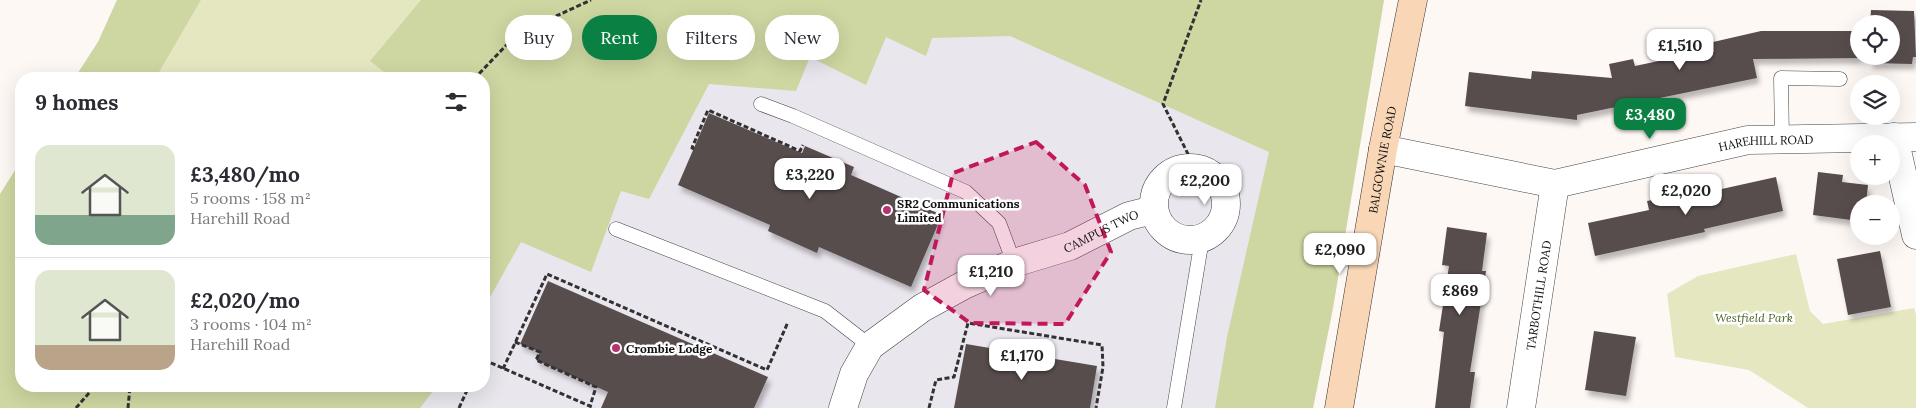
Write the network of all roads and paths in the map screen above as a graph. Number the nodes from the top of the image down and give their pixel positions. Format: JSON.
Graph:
{"nodes":[{"id":1,"x":591,"y":0,"type":"edge"},
{"id":2,"x":1200,"y":0,"type":"edge"},
{"id":3,"x":1413,"y":0,"type":"edge"},
{"id":4,"x":481,"y":72,"type":"edge"},
{"id":5,"x":1840,"y":79,"type":"dead end"},
{"id":6,"x":761,"y":104,"type":"dead end"},
{"id":7,"x":1905,"y":137,"type":"edge"},
{"id":8,"x":1782,"y":139,"type":"junction"},
{"id":9,"x":804,"y":142,"type":"dead end"},
{"id":10,"x":694,"y":149,"type":"dead end"},
{"id":11,"x":1384,"y":149,"type":"junction"},
{"id":12,"x":1195,"y":168,"type":"junction"},
{"id":13,"x":1555,"y":184,"type":"junction"},
{"id":14,"x":1153,"y":210,"type":"junction"},
{"id":15,"x":616,"y":229,"type":"dead end"},
{"id":16,"x":1916,"y":235,"type":"edge"},
{"id":17,"x":1202,"y":239,"type":"junction"},
{"id":18,"x":1014,"y":263,"type":"junction"},
{"id":19,"x":799,"y":301,"type":"junction"},
{"id":20,"x":515,"y":342,"type":"junction"},
{"id":21,"x":870,"y":346,"type":"junction"},
{"id":22,"x":490,"y":363,"type":"edge"},
{"id":23,"x":503,"y":369,"type":"junction"},
{"id":24,"x":90,"y":392,"type":"edge"},
{"id":25,"x":129,"y":392,"type":"edge"},
{"id":26,"x":466,"y":392,"type":"edge"},
{"id":27,"x":592,"y":407,"type":"edge"},
{"id":28,"x":76,"y":408,"type":"edge"},
{"id":29,"x":128,"y":408,"type":"edge"},
{"id":30,"x":459,"y":408,"type":"edge"},
{"id":31,"x":843,"y":408,"type":"edge"},
{"id":32,"x":929,"y":408,"type":"edge"},
{"id":33,"x":1096,"y":408,"type":"edge"},
{"id":34,"x":1174,"y":408,"type":"edge"},
{"id":35,"x":1339,"y":408,"type":"edge"},
{"id":36,"x":1521,"y":408,"type":"edge"}],
"edges":[{"from":1,"to":4,"type":"path"},
{"from":2,"to":12,"type":"path"},
{"from":3,"to":11,"type":"street","name":"BALGOWNIE ROAD"},
{"from":5,"to":8,"type":"lane"},
{"from":6,"to":18,"type":"lane"},
{"from":7,"to":8,"type":"street","name":"HAREHILL ROAD"},
{"from":7,"to":16,"type":"street"},
{"from":8,"to":13,"type":"street","name":"HAREHILL ROAD"},
{"from":9,"to":10,"type":"path"},
{"from":11,"to":13,"type":"street","name":"HAREHILL ROAD"},
{"from":11,"to":35,"type":"street","name":"BALGOWNIE ROAD"},
{"from":12,"to":14,"type":"street","name":"CAMPUS TWO"},
{"from":12,"to":17,"type":"street"},
{"from":13,"to":36,"type":"street","name":"TARBOTHILL ROAD"},
{"from":14,"to":17,"type":"street","name":"CAMPUS TWO"},
{"from":14,"to":18,"type":"street","name":"CAMPUS TWO"},
{"from":15,"to":19,"type":"lane"},
{"from":17,"to":34,"type":"lane"},
{"from":18,"to":21,"type":"street","name":"CAMPUS TWO"},
{"from":19,"to":20,"type":"path"},
{"from":19,"to":21,"type":"lane"},
{"from":20,"to":23,"type":"path"},
{"from":20,"to":27,"type":"path"},
{"from":21,"to":31,"type":"street","name":"CAMPUS TWO"},
{"from":22,"to":23,"type":"path"},
{"from":23,"to":27,"type":"path"},
{"from":24,"to":28,"type":"path"},
{"from":25,"to":29,"type":"path"},
{"from":26,"to":30,"type":"path"},
{"from":32,"to":33,"type":"path"}]}
